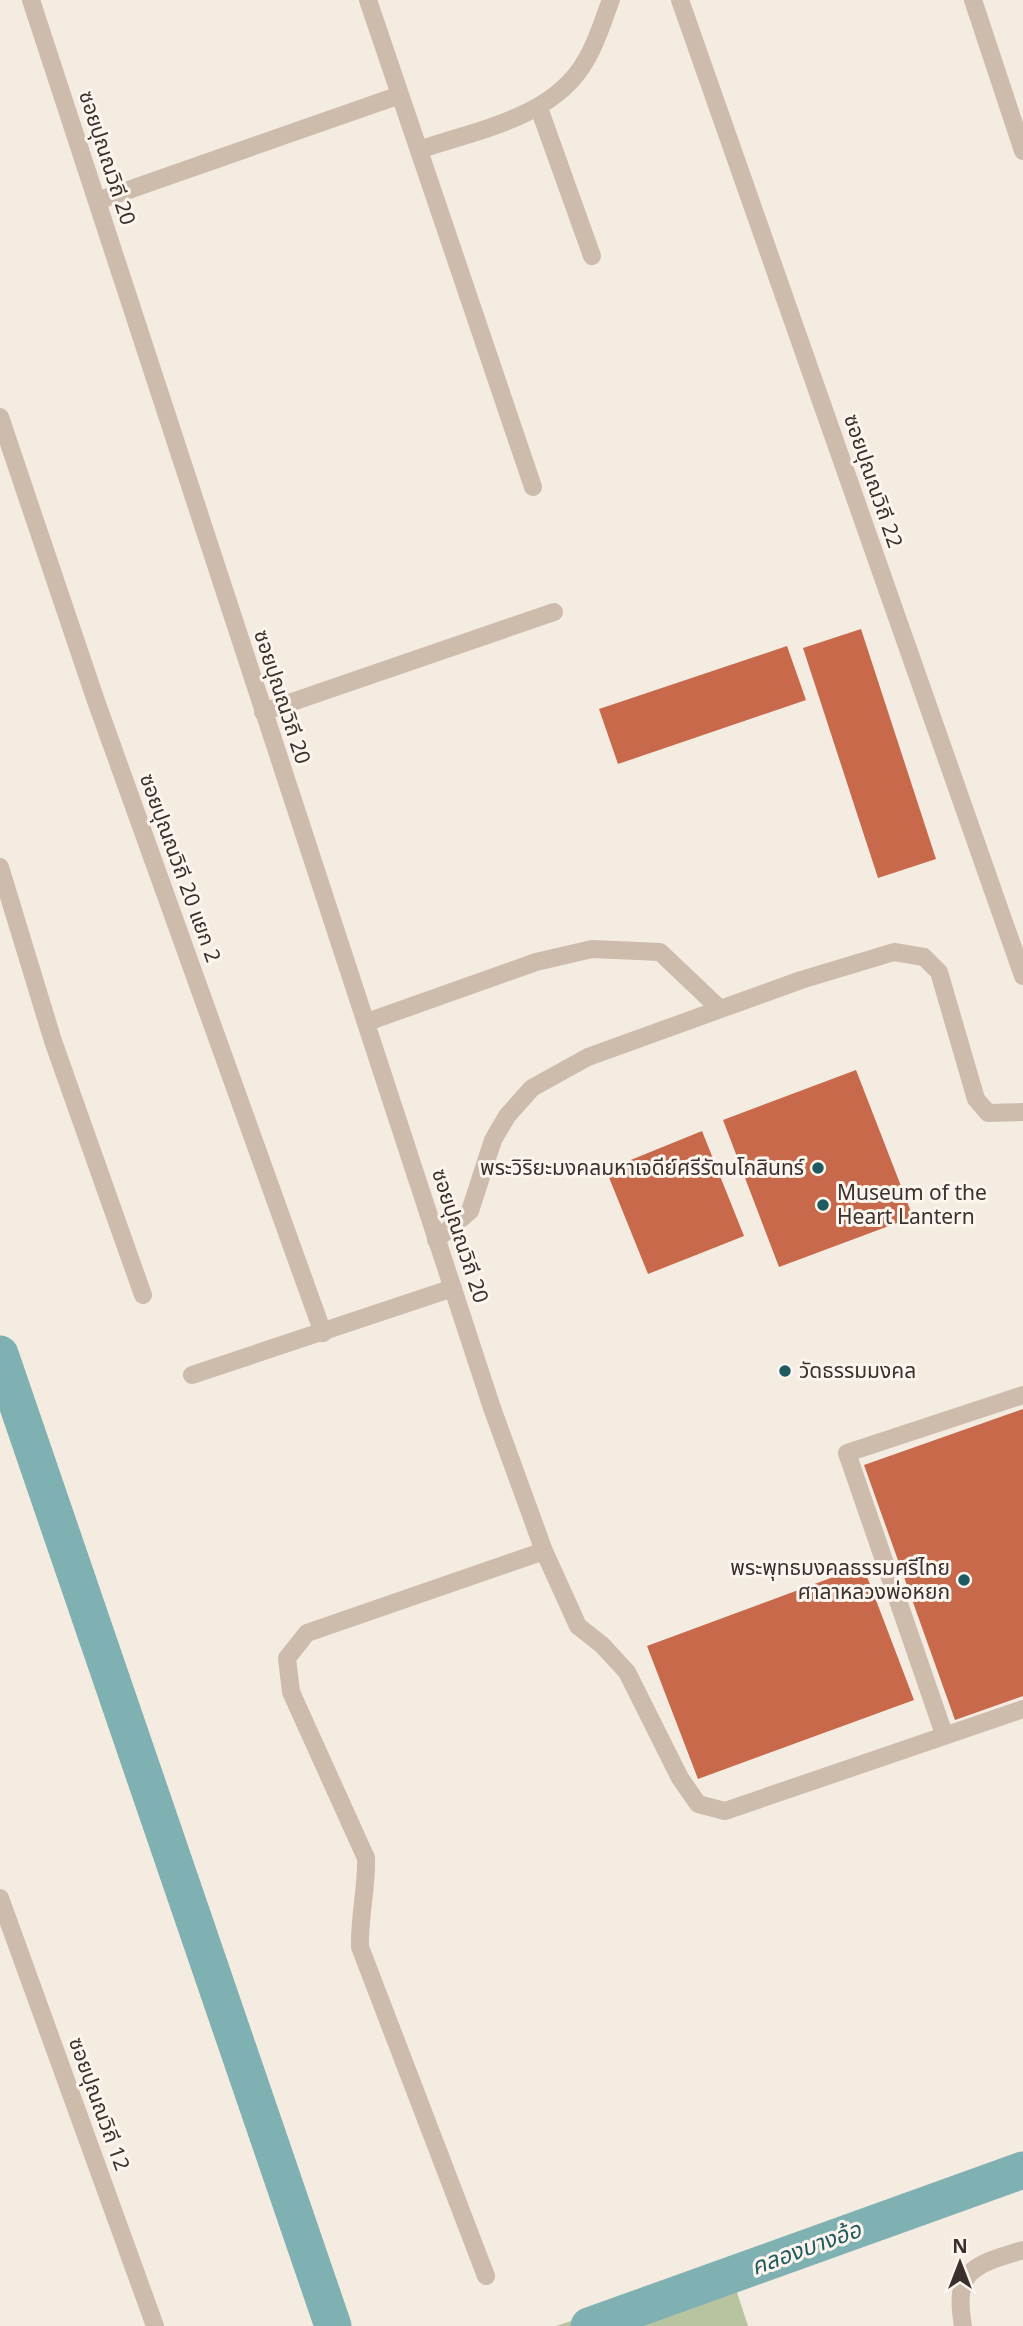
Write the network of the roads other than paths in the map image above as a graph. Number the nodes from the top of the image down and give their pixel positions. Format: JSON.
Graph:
{"nodes":[{"id":1,"x":31,"y":0,"type":"edge"},
{"id":2,"x":368,"y":0,"type":"edge"},
{"id":3,"x":611,"y":0,"type":"edge"},
{"id":4,"x":680,"y":0,"type":"edge"},
{"id":5,"x":973,"y":0,"type":"edge"},
{"id":6,"x":400,"y":95,"type":"junction"},
{"id":7,"x":539,"y":108,"type":"junction"},
{"id":8,"x":419,"y":150,"type":"junction"},
{"id":9,"x":1023,"y":151,"type":"edge"},
{"id":10,"x":97,"y":201,"type":"junction"},
{"id":11,"x":592,"y":256,"type":"dead end"},
{"id":12,"x":0,"y":417,"type":"edge"},
{"id":13,"x":3,"y":439,"type":"edge"},
{"id":14,"x":533,"y":487,"type":"dead end"},
{"id":15,"x":554,"y":612,"type":"dead end"},
{"id":16,"x":263,"y":712,"type":"junction"},
{"id":17,"x":0,"y":867,"type":"edge"},
{"id":18,"x":1023,"y":976,"type":"edge"},
{"id":19,"x":720,"y":1009,"type":"junction"},
{"id":20,"x":368,"y":1022,"type":"junction"},
{"id":21,"x":1023,"y":1112,"type":"edge"},
{"id":22,"x":436,"y":1240,"type":"junction"},
{"id":23,"x":453,"y":1288,"type":"junction"},
{"id":24,"x":142,"y":1295,"type":"dead end"},
{"id":25,"x":323,"y":1333,"type":"junction"},
{"id":26,"x":192,"y":1375,"type":"dead end"},
{"id":27,"x":1023,"y":1395,"type":"edge"},
{"id":28,"x":544,"y":1551,"type":"junction"},
{"id":29,"x":1023,"y":1709,"type":"edge"},
{"id":30,"x":944,"y":1734,"type":"junction"},
{"id":31,"x":0,"y":1898,"type":"edge"},
{"id":32,"x":1023,"y":2250,"type":"edge"},
{"id":33,"x":486,"y":2276,"type":"dead end"},
{"id":34,"x":155,"y":2326,"type":"edge"},
{"id":35,"x":963,"y":2326,"type":"edge"}],
"edges":[{"from":1,"to":10,"type":"street","name":"ซอยปุณณวิถี 20"},
{"from":2,"to":6,"type":"street"},
{"from":3,"to":7,"type":"street"},
{"from":4,"to":18,"type":"street","name":"ซอยปุณณวิถี 22"},
{"from":5,"to":9,"type":"street"},
{"from":6,"to":8,"type":"street"},
{"from":6,"to":10,"type":"street"},
{"from":7,"to":8,"type":"street"},
{"from":7,"to":11,"type":"street"},
{"from":8,"to":14,"type":"street"},
{"from":10,"to":16,"type":"street","name":"ซอยปุณณวิถี 20"},
{"from":12,"to":13,"type":"street","name":"ซอยปุณณวิถี 20 แยก 2"},
{"from":13,"to":25,"type":"street","name":"ซอยปุณณวิถี 20 แยก 2"},
{"from":15,"to":16,"type":"street"},
{"from":16,"to":20,"type":"street","name":"ซอยปุณณวิถี 20"},
{"from":17,"to":24,"type":"street"},
{"from":19,"to":20,"type":"street"},
{"from":19,"to":21,"type":"street"},
{"from":19,"to":22,"type":"street"},
{"from":20,"to":22,"type":"street","name":"ซอยปุณณวิถี 20"},
{"from":22,"to":23,"type":"street","name":"ซอยปุณณวิถี 20"},
{"from":23,"to":25,"type":"street"},
{"from":23,"to":28,"type":"street","name":"ซอยปุณณวิถี 20"},
{"from":25,"to":26,"type":"street"},
{"from":27,"to":30,"type":"street"},
{"from":28,"to":30,"type":"street","name":"ซอยปุณณวิถี 20"},
{"from":28,"to":33,"type":"street"},
{"from":29,"to":30,"type":"street","name":"ซอยปุณณวิถี 20"},
{"from":31,"to":34,"type":"street","name":"ซอยปุณณวิถี 12"},
{"from":32,"to":35,"type":"street"}]}
